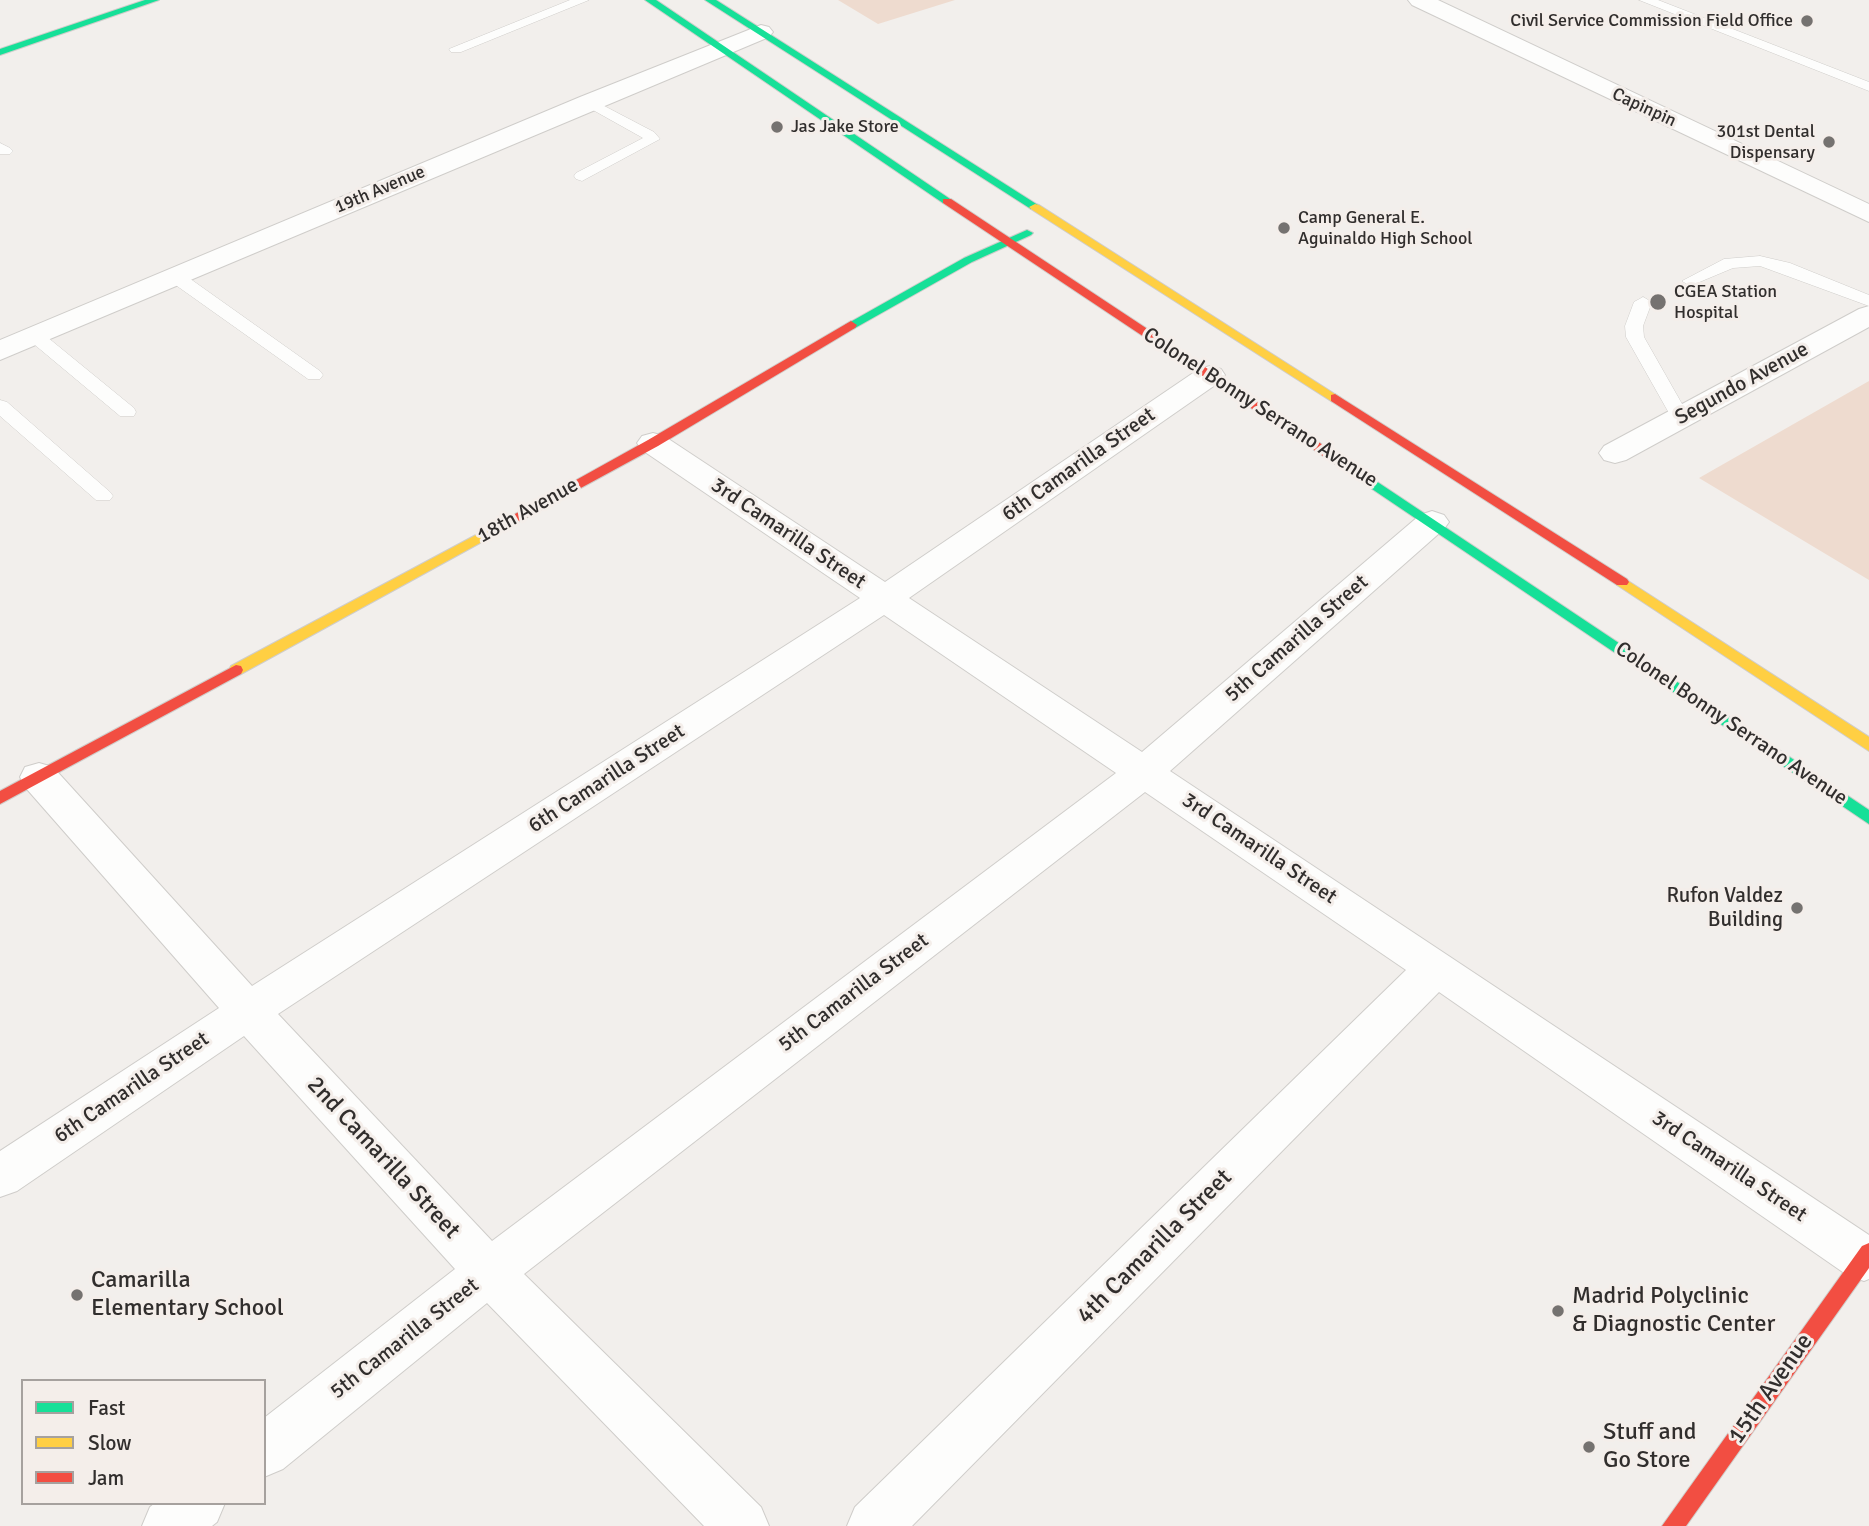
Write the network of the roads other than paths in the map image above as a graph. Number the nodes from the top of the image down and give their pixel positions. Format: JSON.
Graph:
{"nodes":[{"id":1,"x":154,"y":0,"type":"edge"},
{"id":2,"x":582,"y":0,"type":"edge"},
{"id":3,"x":650,"y":0,"type":"edge"},
{"id":4,"x":710,"y":0,"type":"edge"},
{"id":5,"x":1419,"y":0,"type":"edge"},
{"id":6,"x":1646,"y":0,"type":"edge"},
{"id":7,"x":761,"y":32,"type":"junction"},
{"id":8,"x":722,"y":47,"type":"junction"},
{"id":9,"x":456,"y":49,"type":"dead end"},
{"id":10,"x":0,"y":52,"type":"edge"},
{"id":11,"x":1869,"y":87,"type":"edge"},
{"id":12,"x":589,"y":102,"type":"junction"},
{"id":13,"x":582,"y":176,"type":"dead end"},
{"id":14,"x":1865,"y":208,"type":"edge"},
{"id":15,"x":1055,"y":222,"type":"junction"},
{"id":16,"x":1007,"y":241,"type":"junction"},
{"id":17,"x":176,"y":277,"type":"junction"},
{"id":18,"x":1690,"y":281,"type":"dead end"},
{"id":19,"x":1869,"y":300,"type":"edge"},
{"id":20,"x":1643,"y":302,"type":"dead end"},
{"id":21,"x":1869,"y":315,"type":"edge"},
{"id":22,"x":35,"y":336,"type":"junction"},
{"id":23,"x":0,"y":351,"type":"edge"},
{"id":24,"x":1210,"y":375,"type":"junction"},
{"id":25,"x":314,"y":376,"type":"dead end"},
{"id":26,"x":0,"y":406,"type":"edge"},
{"id":27,"x":127,"y":412,"type":"dead end"},
{"id":28,"x":1681,"y":418,"type":"junction"},
{"id":29,"x":653,"y":443,"type":"junction"},
{"id":30,"x":1615,"y":453,"type":"dead end"},
{"id":31,"x":103,"y":496,"type":"dead end"},
{"id":32,"x":1432,"y":522,"type":"junction"},
{"id":33,"x":885,"y":598,"type":"junction"},
{"id":34,"x":1869,"y":745,"type":"edge"},
{"id":35,"x":1144,"y":772,"type":"junction"},
{"id":36,"x":19,"y":787,"type":"edge"},
{"id":37,"x":1869,"y":818,"type":"edge"},
{"id":38,"x":1436,"y":968,"type":"junction"},
{"id":39,"x":248,"y":1011,"type":"junction"},
{"id":40,"x":0,"y":1176,"type":"edge"},
{"id":41,"x":1866,"y":1255,"type":"edge"},
{"id":42,"x":489,"y":1272,"type":"junction"},
{"id":43,"x":266,"y":1449,"type":"edge"},
{"id":44,"x":195,"y":1505,"type":"edge"},
{"id":45,"x":169,"y":1526,"type":"edge"},
{"id":46,"x":742,"y":1526,"type":"edge"},
{"id":47,"x":874,"y":1526,"type":"edge"},
{"id":48,"x":1673,"y":1526,"type":"edge"}],
"edges":[{"from":1,"to":10,"type":"main road"},
{"from":2,"to":9,"type":"lane"},
{"from":3,"to":8,"type":"main road","name":"Colonel Bonny Serrano Avenue"},
{"from":4,"to":7,"type":"main road"},
{"from":5,"to":14,"type":"street","name":"Capinpin"},
{"from":6,"to":11,"type":"lane"},
{"from":7,"to":8,"type":"street","name":"19th Avenue"},
{"from":7,"to":15,"type":"main road"},
{"from":8,"to":12,"type":"street","name":"19th Avenue"},
{"from":8,"to":16,"type":"main road","name":"Colonel Bonny Serrano Avenue"},
{"from":12,"to":13,"type":"lane"},
{"from":12,"to":17,"type":"street","name":"19th Avenue"},
{"from":15,"to":16,"type":"main road","name":"18th Avenue"},
{"from":15,"to":34,"type":"main road"},
{"from":16,"to":24,"type":"main road","name":"Colonel Bonny Serrano Avenue"},
{"from":16,"to":29,"type":"main road","name":"18th Avenue"},
{"from":17,"to":22,"type":"street","name":"19th Avenue"},
{"from":17,"to":25,"type":"lane"},
{"from":18,"to":19,"type":"lane"},
{"from":20,"to":28,"type":"lane"},
{"from":21,"to":28,"type":"street","name":"Segundo Avenue"},
{"from":22,"to":23,"type":"street","name":"19th Avenue"},
{"from":22,"to":27,"type":"lane"},
{"from":24,"to":32,"type":"main road","name":"Colonel Bonny Serrano Avenue"},
{"from":24,"to":33,"type":"street","name":"6th Camarilla Street"},
{"from":26,"to":31,"type":"lane"},
{"from":28,"to":30,"type":"street","name":"Segundo Avenue"},
{"from":29,"to":33,"type":"street","name":"3rd Camarilla Street"},
{"from":29,"to":36,"type":"main road","name":"18th Avenue"},
{"from":32,"to":35,"type":"street","name":"5th Camarilla Street"},
{"from":32,"to":37,"type":"main road","name":"Colonel Bonny Serrano Avenue"},
{"from":33,"to":35,"type":"street","name":"3rd Camarilla Street"},
{"from":33,"to":39,"type":"street","name":"6th Camarilla Street"},
{"from":35,"to":38,"type":"street","name":"3rd Camarilla Street"},
{"from":35,"to":42,"type":"street","name":"5th Camarilla Street"},
{"from":36,"to":39,"type":"street","name":"2nd Camarilla Street"},
{"from":38,"to":41,"type":"street","name":"3rd Camarilla Street"},
{"from":38,"to":47,"type":"street","name":"4th Camarilla Street"},
{"from":39,"to":40,"type":"street","name":"6th Camarilla Street"},
{"from":39,"to":42,"type":"street","name":"2nd Camarilla Street"},
{"from":41,"to":48,"type":"main road","name":"15th Avenue"},
{"from":42,"to":43,"type":"street","name":"5th Camarilla Street"},
{"from":42,"to":46,"type":"street","name":"2nd Camarilla Street"},
{"from":44,"to":45,"type":"street"}]}
